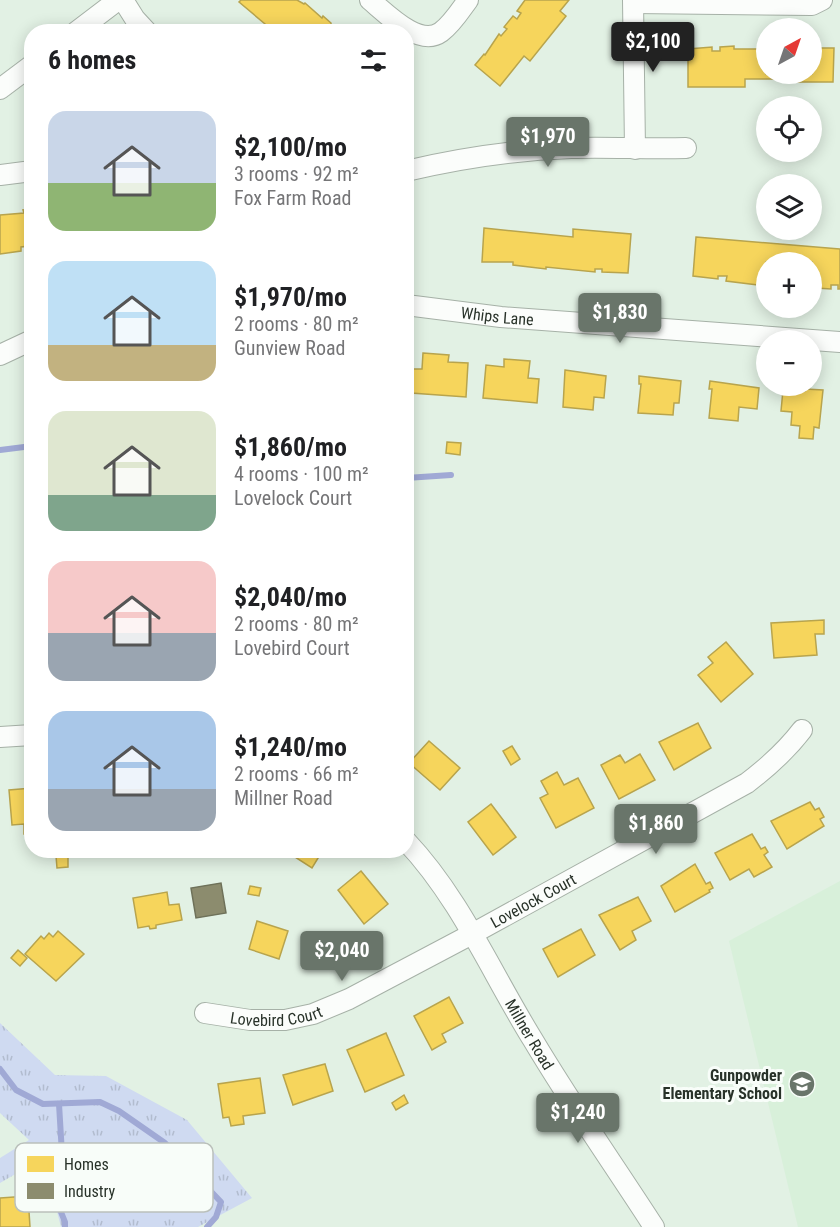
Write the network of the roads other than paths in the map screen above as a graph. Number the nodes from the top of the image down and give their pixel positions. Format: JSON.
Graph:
{"nodes":[{"id":1,"x":121,"y":0,"type":"edge"},
{"id":2,"x":370,"y":0,"type":"edge"},
{"id":3,"x":468,"y":0,"type":"edge"},
{"id":4,"x":822,"y":0,"type":"edge"},
{"id":5,"x":633,"y":2,"type":"edge"},
{"id":6,"x":87,"y":24,"type":"edge"},
{"id":7,"x":139,"y":24,"type":"edge"},
{"id":8,"x":401,"y":24,"type":"edge"},
{"id":9,"x":414,"y":34,"type":"edge"},
{"id":10,"x":24,"y":71,"type":"edge"},
{"id":11,"x":0,"y":89,"type":"edge"},
{"id":12,"x":686,"y":148,"type":"dead end"},
{"id":13,"x":635,"y":149,"type":"junction"},
{"id":14,"x":414,"y":169,"type":"edge"},
{"id":15,"x":24,"y":172,"type":"edge"},
{"id":16,"x":0,"y":175,"type":"edge"},
{"id":17,"x":414,"y":306,"type":"edge"},
{"id":18,"x":840,"y":342,"type":"edge"},
{"id":19,"x":24,"y":344,"type":"edge"},
{"id":20,"x":0,"y":355,"type":"edge"},
{"id":21,"x":802,"y":730,"type":"dead end"},
{"id":22,"x":24,"y":736,"type":"edge"},
{"id":23,"x":0,"y":737,"type":"edge"},
{"id":24,"x":414,"y":849,"type":"edge"},
{"id":25,"x":472,"y":934,"type":"junction"},
{"id":26,"x":205,"y":1013,"type":"dead end"},
{"id":27,"x":654,"y":1227,"type":"edge"}],
"edges":[{"from":1,"to":6,"type":"street"},
{"from":1,"to":7,"type":"street"},
{"from":2,"to":8,"type":"street"},
{"from":3,"to":9,"type":"street"},
{"from":4,"to":5,"type":"street"},
{"from":5,"to":13,"type":"street"},
{"from":10,"to":11,"type":"street"},
{"from":12,"to":13,"type":"street"},
{"from":13,"to":14,"type":"street"},
{"from":15,"to":16,"type":"street"},
{"from":17,"to":18,"type":"street","name":"Whips Lane"},
{"from":19,"to":20,"type":"street"},
{"from":21,"to":25,"type":"street","name":"Lovelock Court"},
{"from":22,"to":23,"type":"street"},
{"from":24,"to":25,"type":"street","name":"Millner Road"},
{"from":25,"to":26,"type":"street","name":"Lovebird Court"},
{"from":25,"to":27,"type":"street","name":"Millner Road"}]}
